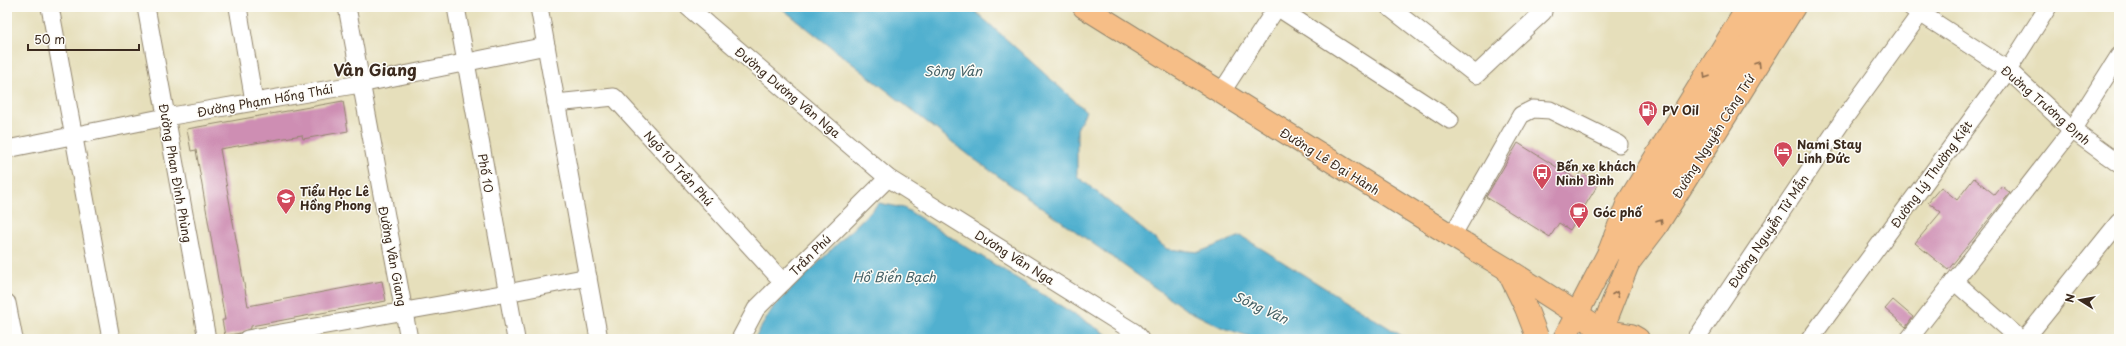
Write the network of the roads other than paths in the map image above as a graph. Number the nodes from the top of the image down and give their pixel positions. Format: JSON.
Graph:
{"nodes":[{"id":1,"x":50,"y":7,"type":"edge"},
{"id":2,"x":146,"y":7,"type":"edge"},
{"id":3,"x":238,"y":7,"type":"edge"},
{"id":4,"x":347,"y":7,"type":"edge"},
{"id":5,"x":456,"y":7,"type":"edge"},
{"id":6,"x":539,"y":7,"type":"edge"},
{"id":7,"x":688,"y":7,"type":"edge"},
{"id":8,"x":1277,"y":7,"type":"edge"},
{"id":9,"x":1389,"y":7,"type":"edge"},
{"id":10,"x":1539,"y":7,"type":"edge"},
{"id":11,"x":1748,"y":7,"type":"edge"},
{"id":12,"x":1773,"y":7,"type":"edge"},
{"id":13,"x":1794,"y":7,"type":"edge"},
{"id":14,"x":2048,"y":7,"type":"edge"},
{"id":15,"x":1919,"y":9,"type":"edge"},
{"id":16,"x":1095,"y":10,"type":"edge"},
{"id":17,"x":546,"y":46,"type":"junction"},
{"id":18,"x":2119,"y":56,"type":"edge"},
{"id":19,"x":466,"y":62,"type":"junction"},
{"id":20,"x":2008,"y":70,"type":"junction"},
{"id":21,"x":360,"y":84,"type":"junction"},
{"id":22,"x":1221,"y":93,"type":"junction"},
{"id":23,"x":254,"y":101,"type":"junction"},
{"id":24,"x":556,"y":103,"type":"junction"},
{"id":25,"x":166,"y":116,"type":"junction"},
{"id":26,"x":1450,"y":120,"type":"dead end"},
{"id":27,"x":2072,"y":130,"type":"junction"},
{"id":28,"x":74,"y":136,"type":"junction"},
{"id":29,"x":1619,"y":144,"type":"dead end"},
{"id":30,"x":7,"y":149,"type":"edge"},
{"id":31,"x":2119,"y":164,"type":"edge"},
{"id":32,"x":888,"y":178,"type":"junction"},
{"id":33,"x":1644,"y":213,"type":"junction"},
{"id":34,"x":2119,"y":222,"type":"edge"},
{"id":35,"x":1452,"y":236,"type":"junction"},
{"id":36,"x":1609,"y":252,"type":"junction"},
{"id":37,"x":1628,"y":264,"type":"junction"},
{"id":38,"x":1507,"y":269,"type":"junction"},
{"id":39,"x":588,"y":277,"type":"junction"},
{"id":40,"x":1954,"y":281,"type":"junction"},
{"id":41,"x":783,"y":282,"type":"junction"},
{"id":42,"x":508,"y":293,"type":"junction"},
{"id":43,"x":7,"y":302,"type":"edge"},
{"id":44,"x":403,"y":310,"type":"junction"},
{"id":45,"x":1577,"y":314,"type":"junction"},
{"id":46,"x":1603,"y":336,"type":"edge"},
{"id":47,"x":14,"y":339,"type":"edge"},
{"id":48,"x":111,"y":339,"type":"edge"},
{"id":49,"x":206,"y":339,"type":"edge"},
{"id":50,"x":248,"y":339,"type":"edge"},
{"id":51,"x":409,"y":339,"type":"edge"},
{"id":52,"x":516,"y":339,"type":"edge"},
{"id":53,"x":599,"y":339,"type":"edge"},
{"id":54,"x":740,"y":339,"type":"edge"},
{"id":55,"x":1140,"y":339,"type":"edge"},
{"id":56,"x":1538,"y":339,"type":"edge"},
{"id":57,"x":1564,"y":339,"type":"edge"},
{"id":58,"x":1638,"y":339,"type":"edge"},
{"id":59,"x":1696,"y":339,"type":"edge"},
{"id":60,"x":1810,"y":339,"type":"edge"},
{"id":61,"x":1908,"y":339,"type":"edge"},
{"id":62,"x":2020,"y":339,"type":"edge"},
{"id":63,"x":2025,"y":339,"type":"edge"}],
"edges":[{"from":1,"to":28,"type":"street"},
{"from":2,"to":25,"type":"street","name":"Đường Phan Đình Phùng"},
{"from":3,"to":23,"type":"street"},
{"from":4,"to":21,"type":"street","name":"Đường Vân Giang"},
{"from":5,"to":19,"type":"street","name":"Phố 10"},
{"from":6,"to":17,"type":"street"},
{"from":7,"to":32,"type":"street","name":"Đường Dương Vân Nga"},
{"from":8,"to":22,"type":"street"},
{"from":8,"to":26,"type":"street"},
{"from":9,"to":10,"type":"street"},
{"from":11,"to":36,"type":"main road","one_way":true},
{"from":12,"to":33,"type":"main road"},
{"from":37,"to":13,"type":"main road","name":"Đường Nguyễn Công Trứ","one_way":true},
{"from":14,"to":20,"type":"street","name":"Đường Lý Thường Kiệt"},
{"from":15,"to":20,"type":"street","name":"Đuờng Trương Định"},
{"from":15,"to":59,"type":"street","name":"Đường Nguyễn Tử Mẫn"},
{"from":16,"to":22,"type":"main road","name":"Đường Lê Đại Hành"},
{"from":17,"to":19,"type":"street","name":"Đường Phạm Hống Thái"},
{"from":17,"to":24,"type":"street"},
{"from":18,"to":27,"type":"street"},
{"from":19,"to":21,"type":"street","name":"Đường Phạm Hống Thái"},
{"from":19,"to":42,"type":"street","name":"Phố 10"},
{"from":20,"to":27,"type":"street","name":"Đuờng Trương Định"},
{"from":20,"to":60,"type":"street","name":"Đường Lý Thường Kiệt"},
{"from":21,"to":23,"type":"street","name":"Đường Phạm Hống Thái"},
{"from":21,"to":44,"type":"street","name":"Đường Vân Giang"},
{"from":22,"to":35,"type":"main road","name":"Đường Lê Đại Hành"},
{"from":23,"to":25,"type":"street","name":"Đường Phạm Hống Thái"},
{"from":24,"to":39,"type":"street"},
{"from":24,"to":41,"type":"street","name":"Ngõ 10 Trần Phú"},
{"from":25,"to":28,"type":"street","name":"Đường Phạm Hống Thái"},
{"from":25,"to":49,"type":"street","name":"Đường Phan Đình Phùng"},
{"from":27,"to":31,"type":"street","name":"Đuờng Trương Định"},
{"from":27,"to":40,"type":"street"},
{"from":28,"to":30,"type":"street","name":"Đường Phạm Hống Thái"},
{"from":28,"to":48,"type":"street"},
{"from":29,"to":35,"type":"street"},
{"from":32,"to":41,"type":"street","name":"Trần Phú"},
{"from":32,"to":55,"type":"street","name":"Dương Vân Nga"},
{"from":33,"to":36,"type":"main road"},
{"from":33,"to":37,"type":"main road","name":"Đường Nguyễn Công Trứ"},
{"from":34,"to":63,"type":"street"},
{"from":35,"to":38,"type":"main road","name":"Đường Lê Đại Hành"},
{"from":36,"to":45,"type":"main road"},
{"from":46,"to":37,"type":"main road","name":"Đường Nguyễn Công Trứ","one_way":true},
{"from":38,"to":45,"type":"main road","name":"Đường Lê Đại Hành"},
{"from":38,"to":56,"type":"main road"},
{"from":39,"to":42,"type":"street"},
{"from":39,"to":53,"type":"street"},
{"from":40,"to":61,"type":"street"},
{"from":40,"to":62,"type":"street"},
{"from":41,"to":54,"type":"street","name":"Trần Phú"},
{"from":42,"to":44,"type":"street"},
{"from":42,"to":52,"type":"street","name":"Phố 10"},
{"from":43,"to":47,"type":"street"},
{"from":44,"to":50,"type":"street"},
{"from":44,"to":51,"type":"street","name":"Đường Vân Giang"},
{"from":45,"to":46,"type":"main road","name":"Đường Lê Đại Hành"},
{"from":45,"to":57,"type":"main road"},
{"from":46,"to":58,"type":"main road"}]}
